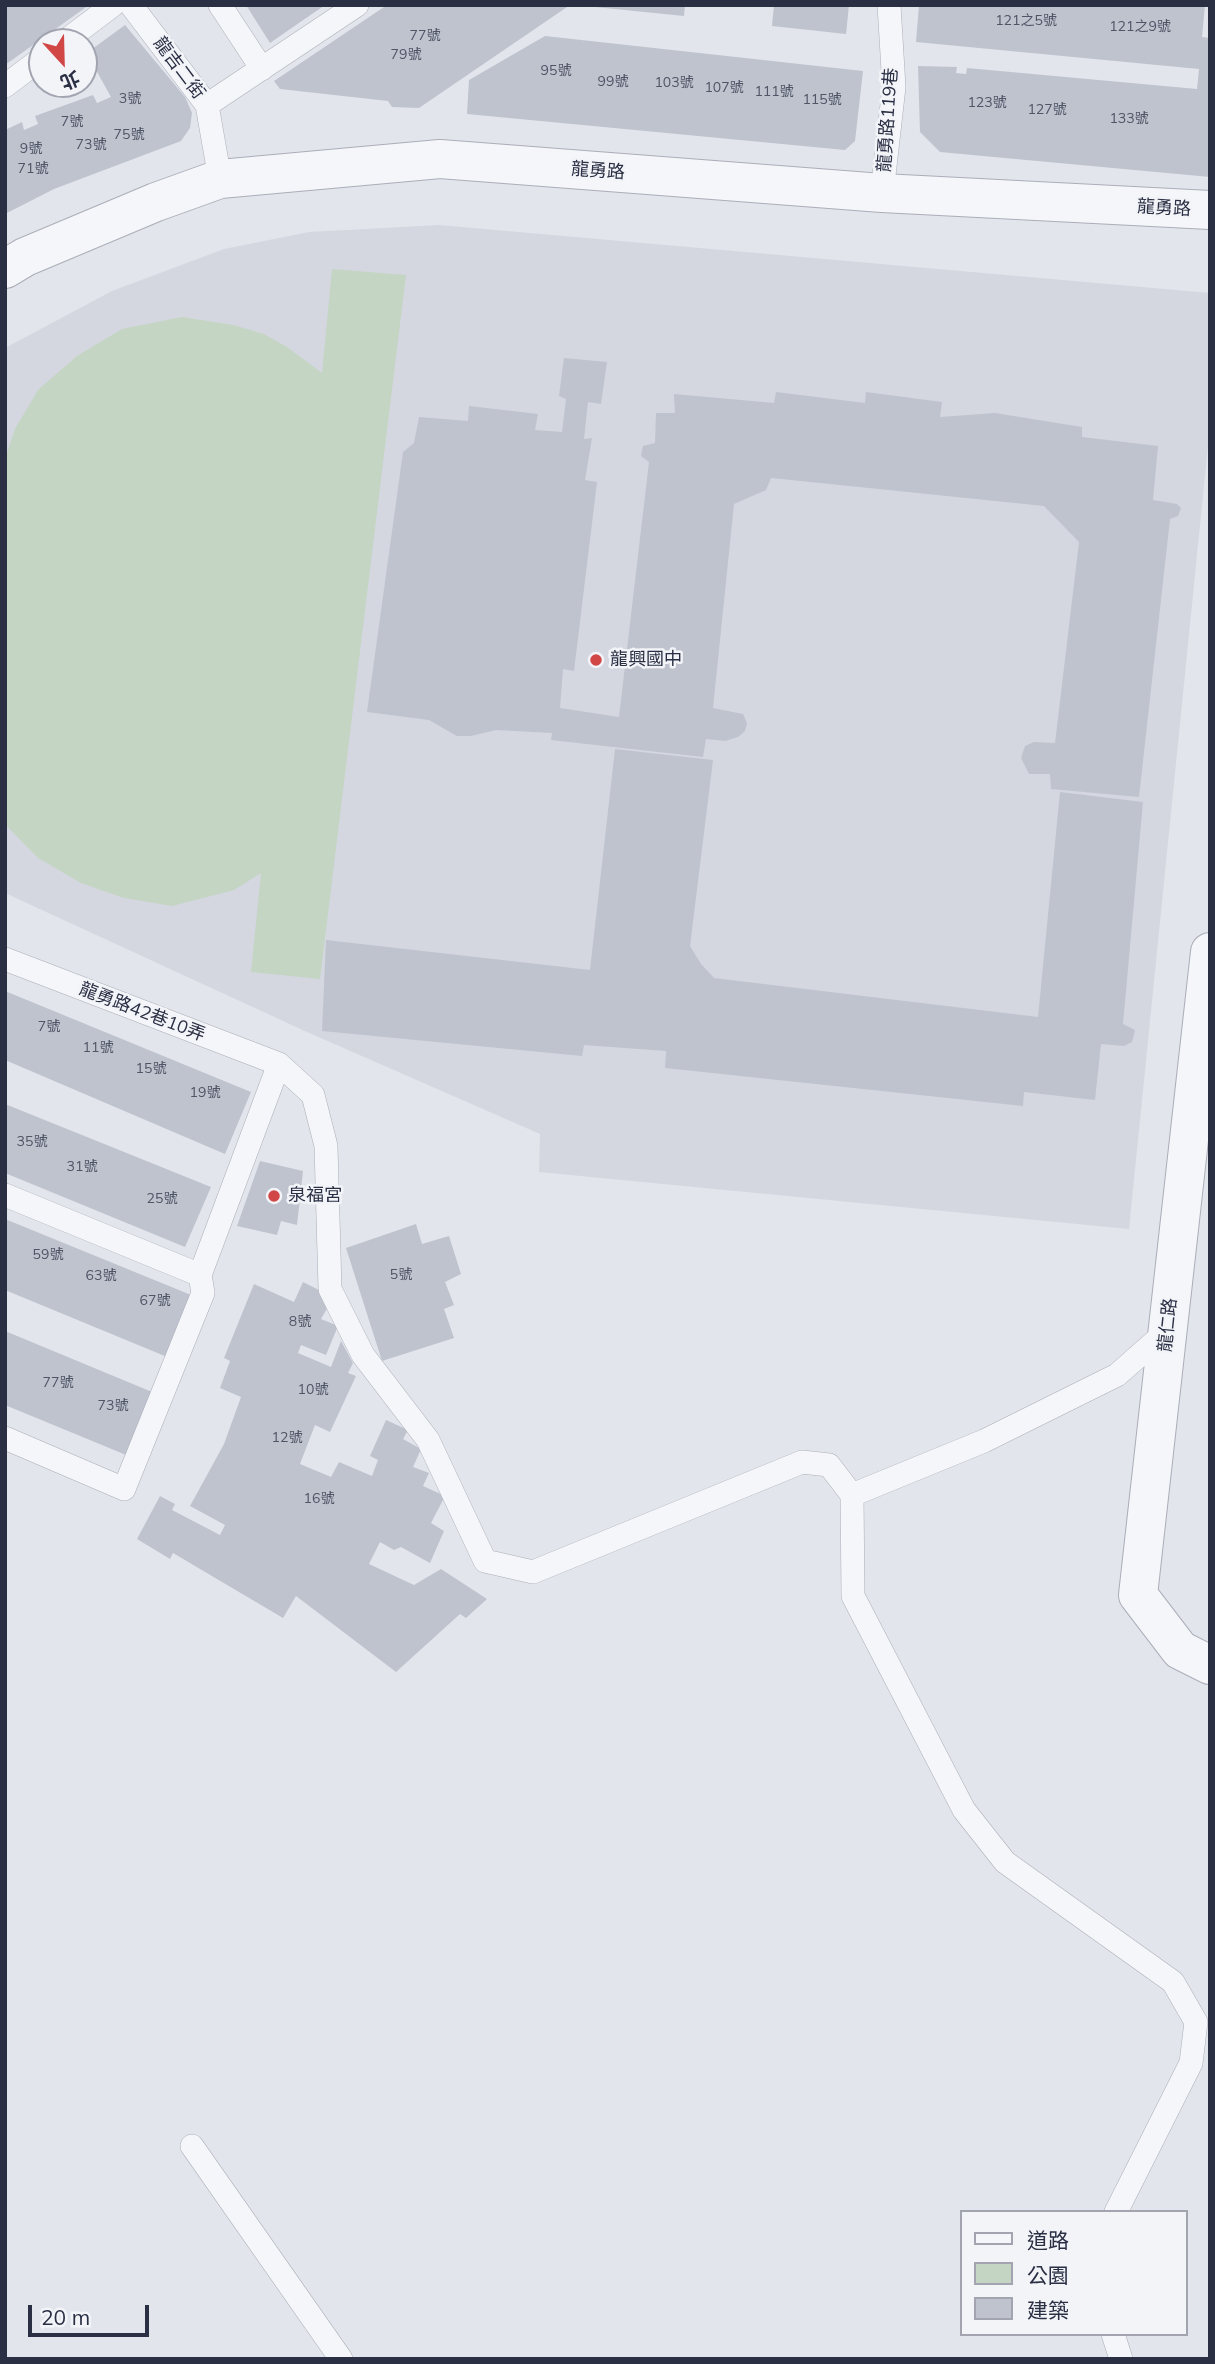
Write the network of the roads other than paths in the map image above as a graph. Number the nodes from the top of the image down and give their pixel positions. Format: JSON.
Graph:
{"nodes":[{"id":1,"x":113,"y":5,"type":"edge"},
{"id":2,"x":131,"y":5,"type":"edge"},
{"id":3,"x":220,"y":5,"type":"edge"},
{"id":4,"x":357,"y":5,"type":"edge"},
{"id":5,"x":889,"y":5,"type":"edge"},
{"id":6,"x":83,"y":28,"type":"edge"},
{"id":7,"x":28,"y":69,"type":"edge"},
{"id":8,"x":262,"y":69,"type":"junction"},
{"id":9,"x":5,"y":86,"type":"edge"},
{"id":10,"x":207,"y":105,"type":"junction"},
{"id":11,"x":220,"y":179,"type":"junction"},
{"id":12,"x":881,"y":193,"type":"junction"},
{"id":13,"x":1210,"y":210,"type":"edge"},
{"id":14,"x":5,"y":269,"type":"edge"},
{"id":15,"x":1210,"y":952,"type":"edge"},
{"id":16,"x":5,"y":959,"type":"edge"},
{"id":17,"x":279,"y":1064,"type":"junction"},
{"id":18,"x":5,"y":1195,"type":"edge"},
{"id":19,"x":200,"y":1275,"type":"junction"},
{"id":20,"x":1167,"y":1331,"type":"junction"},
{"id":21,"x":5,"y":1438,"type":"edge"},
{"id":22,"x":852,"y":1495,"type":"junction"},
{"id":23,"x":1210,"y":1665,"type":"edge"},
{"id":24,"x":192,"y":2146,"type":"dead end"},
{"id":25,"x":1117,"y":2210,"type":"edge"},
{"id":26,"x":1113,"y":2336,"type":"edge"},
{"id":27,"x":341,"y":2359,"type":"edge"},
{"id":28,"x":1121,"y":2359,"type":"edge"}],
"edges":[{"from":1,"to":6,"type":"lane"},
{"from":2,"to":10,"type":"lane","name":"龍吉二街"},
{"from":3,"to":8,"type":"lane"},
{"from":4,"to":8,"type":"lane"},
{"from":5,"to":12,"type":"lane","name":"龍勇路119巷"},
{"from":7,"to":9,"type":"lane"},
{"from":8,"to":10,"type":"lane"},
{"from":10,"to":11,"type":"lane","name":"龍吉二街"},
{"from":11,"to":12,"type":"street","name":"龍勇路"},
{"from":11,"to":14,"type":"street","name":"龍勇路"},
{"from":12,"to":13,"type":"street","name":"龍勇路"},
{"from":15,"to":20,"type":"street","name":"龍仁路"},
{"from":16,"to":17,"type":"lane","name":"龍勇路42巷10弄"},
{"from":17,"to":19,"type":"lane"},
{"from":17,"to":22,"type":"lane"},
{"from":18,"to":19,"type":"lane"},
{"from":19,"to":21,"type":"lane"},
{"from":20,"to":22,"type":"lane"},
{"from":20,"to":23,"type":"street","name":"龍仁路"},
{"from":22,"to":25,"type":"lane"},
{"from":24,"to":27,"type":"lane"},
{"from":26,"to":28,"type":"lane"}]}
